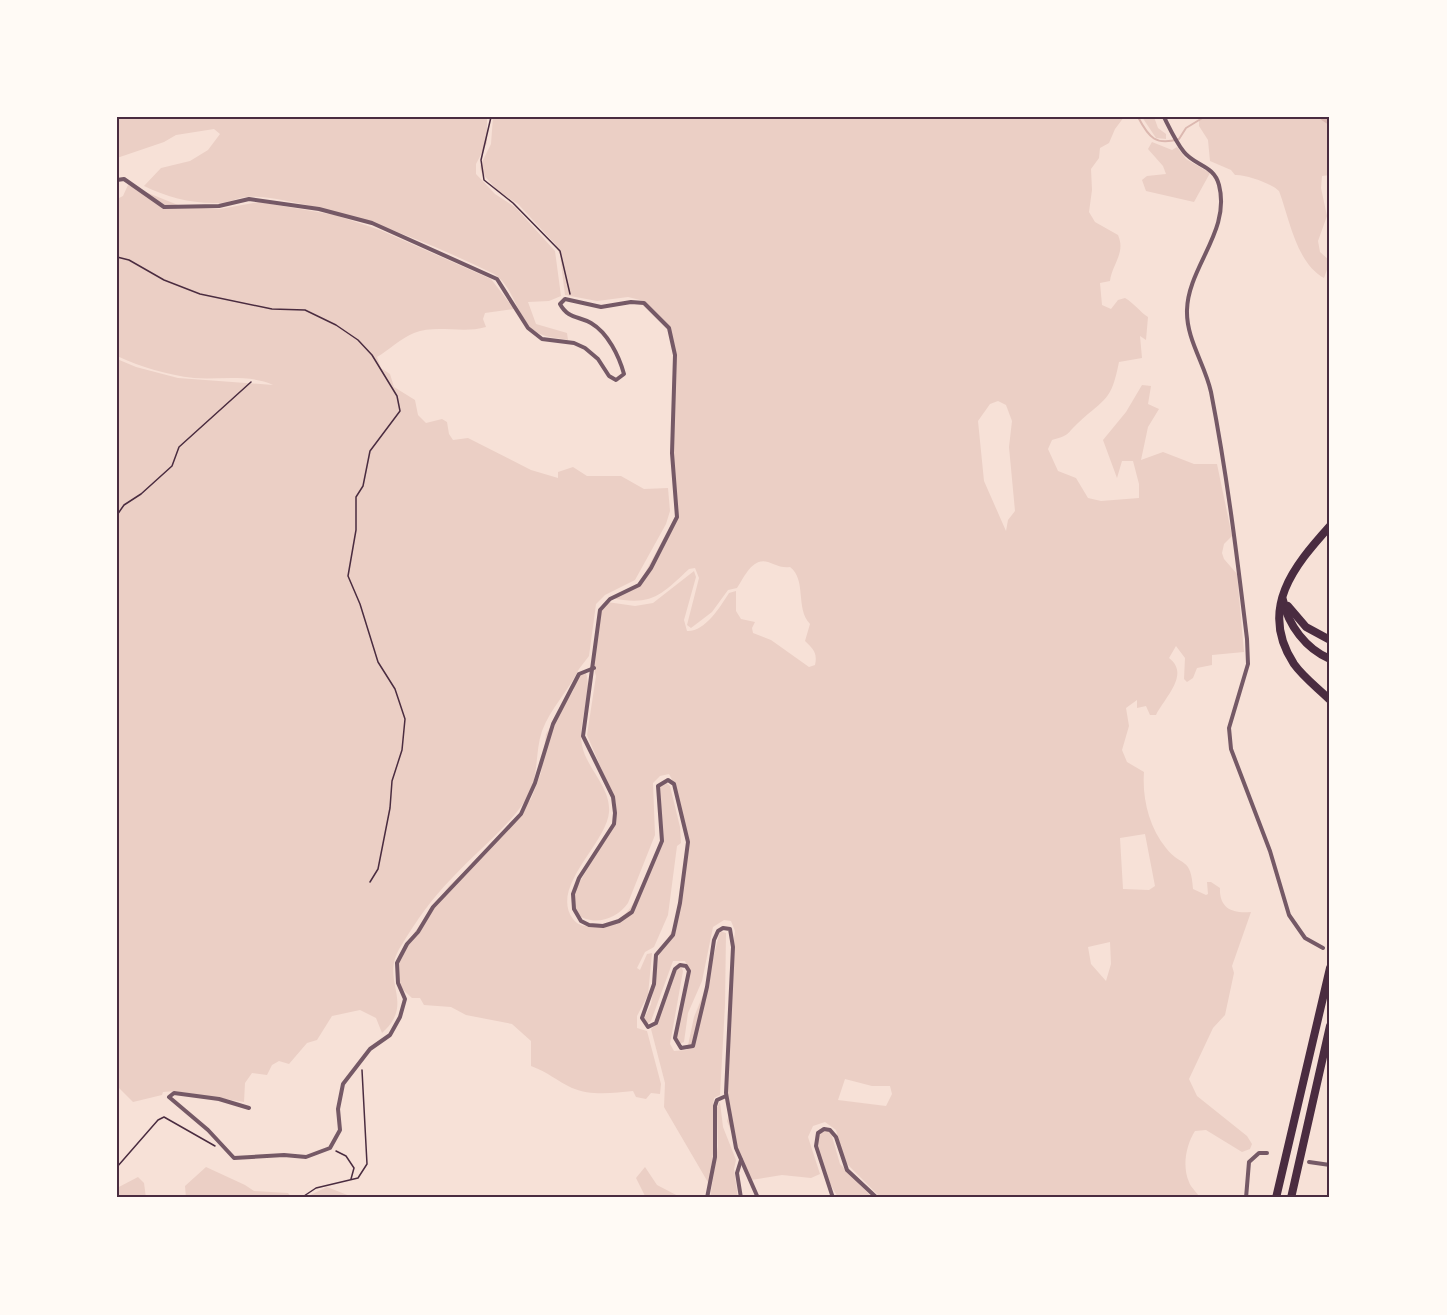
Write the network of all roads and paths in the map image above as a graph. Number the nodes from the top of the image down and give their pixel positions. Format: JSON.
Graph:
{"nodes":[{"id":1,"x":490,"y":117,"type":"edge"},
{"id":2,"x":1164,"y":117,"type":"edge"},
{"id":3,"x":117,"y":180,"type":"edge"},
{"id":4,"x":117,"y":256,"type":"edge"},
{"id":5,"x":570,"y":294,"type":"dead end"},
{"id":6,"x":251,"y":382,"type":"dead end"},
{"id":7,"x":117,"y":514,"type":"edge"},
{"id":8,"x":1330,"y":526,"type":"edge"},
{"id":9,"x":1283,"y":595,"type":"junction"},
{"id":10,"x":1330,"y":640,"type":"edge"},
{"id":11,"x":1330,"y":659,"type":"edge"},
{"id":12,"x":594,"y":668,"type":"junction"},
{"id":13,"x":1330,"y":700,"type":"edge"},
{"id":14,"x":370,"y":882,"type":"dead end"},
{"id":15,"x":1323,"y":948,"type":"dead end"},
{"id":16,"x":1330,"y":968,"type":"edge"},
{"id":17,"x":1330,"y":1026,"type":"edge"},
{"id":18,"x":362,"y":1059,"type":"junction"},
{"id":19,"x":726,"y":1096,"type":"junction"},
{"id":20,"x":249,"y":1108,"type":"dead end"},
{"id":21,"x":330,"y":1148,"type":"junction"},
{"id":22,"x":1267,"y":1153,"type":"dead end"},
{"id":23,"x":234,"y":1158,"type":"junction"},
{"id":24,"x":741,"y":1160,"type":"junction"},
{"id":25,"x":1309,"y":1162,"type":"dead end"},
{"id":26,"x":1330,"y":1165,"type":"edge"},
{"id":27,"x":117,"y":1167,"type":"edge"},
{"id":28,"x":351,"y":1179,"type":"junction"},
{"id":29,"x":301,"y":1198,"type":"edge"},
{"id":30,"x":707,"y":1198,"type":"edge"},
{"id":31,"x":741,"y":1198,"type":"edge"},
{"id":32,"x":758,"y":1198,"type":"edge"},
{"id":33,"x":833,"y":1198,"type":"edge"},
{"id":34,"x":877,"y":1198,"type":"edge"},
{"id":35,"x":1246,"y":1198,"type":"edge"},
{"id":36,"x":1276,"y":1198,"type":"edge"},
{"id":37,"x":1292,"y":1198,"type":"edge"}],
"edges":[{"from":1,"to":5,"type":"path"},
{"from":2,"to":15,"type":"street"},
{"from":3,"to":12,"type":"street"},
{"from":4,"to":14,"type":"path"},
{"from":6,"to":7,"type":"path"},
{"from":8,"to":9,"type":"highway"},
{"from":9,"to":10,"type":"highway"},
{"from":9,"to":11,"type":"highway"},
{"from":9,"to":13,"type":"highway"},
{"from":12,"to":18,"type":"street"},
{"from":12,"to":19,"type":"street"},
{"from":16,"to":36,"type":"highway"},
{"from":17,"to":37,"type":"highway"},
{"from":18,"to":21,"type":"street"},
{"from":18,"to":28,"type":"path"},
{"from":19,"to":24,"type":"street"},
{"from":19,"to":30,"type":"street"},
{"from":20,"to":23,"type":"street"},
{"from":21,"to":23,"type":"street"},
{"from":21,"to":28,"type":"path"},
{"from":22,"to":35,"type":"street"},
{"from":23,"to":27,"type":"path"},
{"from":24,"to":31,"type":"street"},
{"from":24,"to":32,"type":"street"},
{"from":25,"to":26,"type":"street"},
{"from":28,"to":29,"type":"path"},
{"from":33,"to":34,"type":"street"}]}
